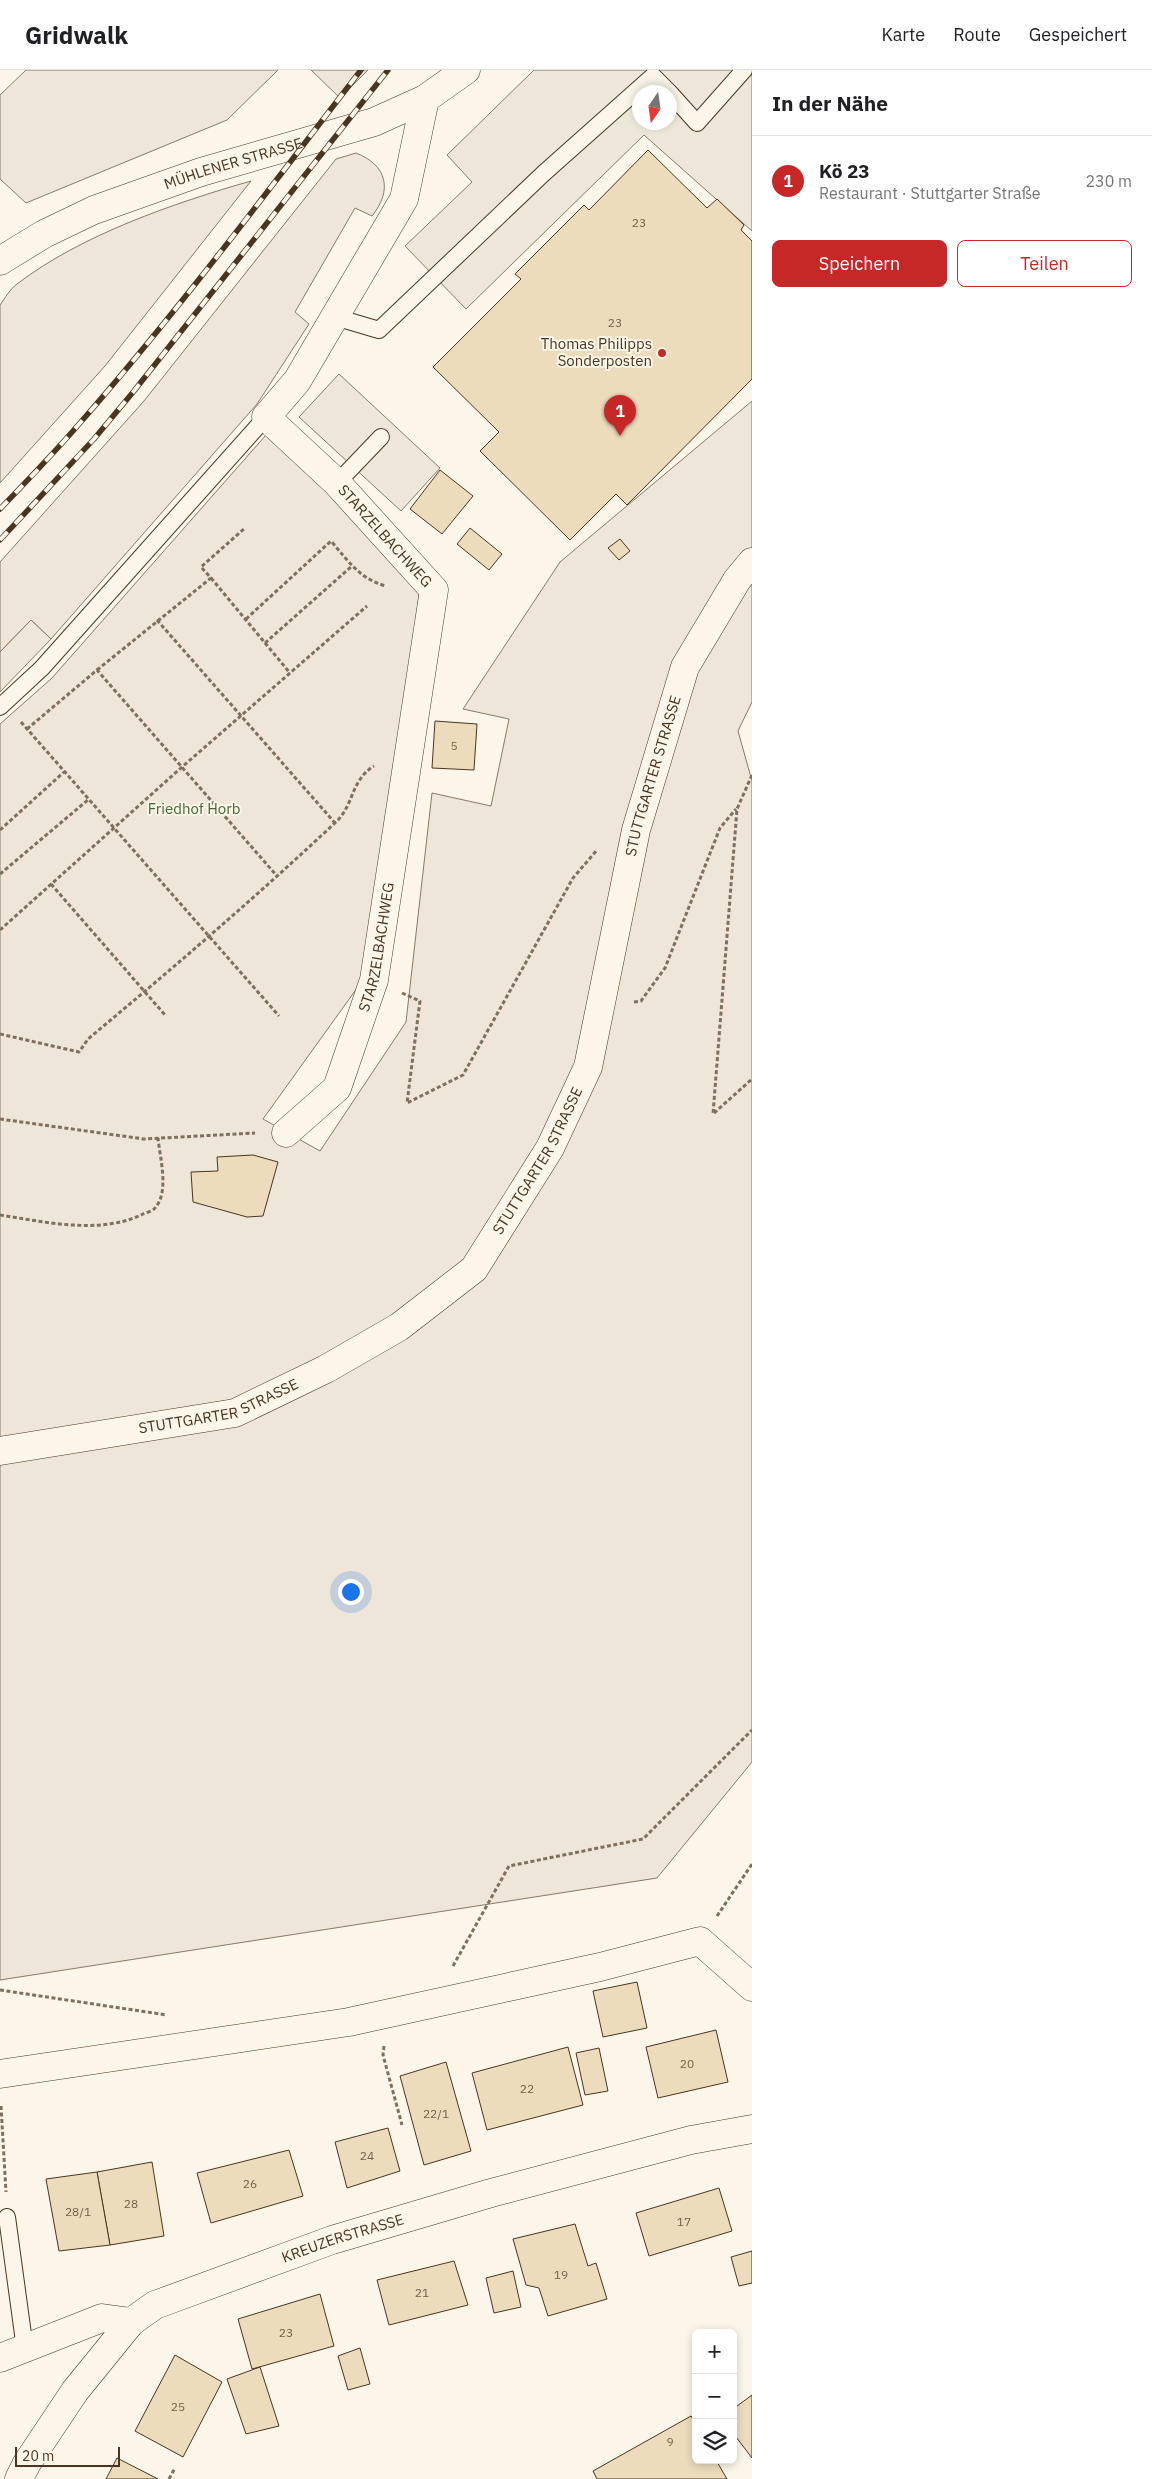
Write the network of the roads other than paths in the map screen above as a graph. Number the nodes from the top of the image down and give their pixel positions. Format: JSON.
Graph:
{"nodes":[{"id":1,"x":466,"y":70,"type":"edge"},
{"id":2,"x":744,"y":70,"type":"edge"},
{"id":3,"x":643,"y":85,"type":"edge"},
{"id":4,"x":661,"y":85,"type":"edge"},
{"id":5,"x":632,"y":95,"type":"edge"},
{"id":6,"x":425,"y":99,"type":"junction"},
{"id":7,"x":677,"y":101,"type":"edge"},
{"id":8,"x":0,"y":261,"type":"edge"},
{"id":9,"x":335,"y":317,"type":"junction"},
{"id":10,"x":266,"y":417,"type":"junction"},
{"id":11,"x":381,"y":437,"type":"dead end"},
{"id":12,"x":337,"y":484,"type":"junction"},
{"id":13,"x":752,"y":562,"type":"edge"},
{"id":14,"x":2,"y":705,"type":"edge"},
{"id":15,"x":286,"y":1133,"type":"road end"},
{"id":16,"x":0,"y":1451,"type":"edge"},
{"id":17,"x":752,"y":1987,"type":"edge"},
{"id":18,"x":0,"y":2074,"type":"edge"},
{"id":19,"x":752,"y":2129,"type":"edge"},
{"id":20,"x":7,"y":2217,"type":"road end"},
{"id":21,"x":131,"y":2322,"type":"junction"},
{"id":22,"x":12,"y":2354,"type":"edge"},
{"id":23,"x":19,"y":2479,"type":"edge"}],
"edges":[{"from":1,"to":6,"type":"street","name":"MÜHLENER STRASSE"},
{"from":2,"to":7,"type":"lane"},
{"from":3,"to":4,"type":"lane"},
{"from":5,"to":9,"type":"lane"},
{"from":6,"to":8,"type":"street","name":"MÜHLENER STRASSE"},
{"from":6,"to":9,"type":"street"},
{"from":9,"to":10,"type":"street"},
{"from":10,"to":12,"type":"street","name":"STARZELBACHWEG"},
{"from":10,"to":14,"type":"lane"},
{"from":11,"to":12,"type":"lane"},
{"from":12,"to":15,"type":"street","name":"STARZELBACHWEG"},
{"from":13,"to":16,"type":"street","name":"STUTTGARTER STRASSE"},
{"from":17,"to":18,"type":"street"},
{"from":19,"to":21,"type":"street","name":"KREUZERSTRASSE"},
{"from":20,"to":22,"type":"lane"},
{"from":21,"to":22,"type":"street"},
{"from":21,"to":23,"type":"street","name":"KREUZERSTRASSE"}]}
